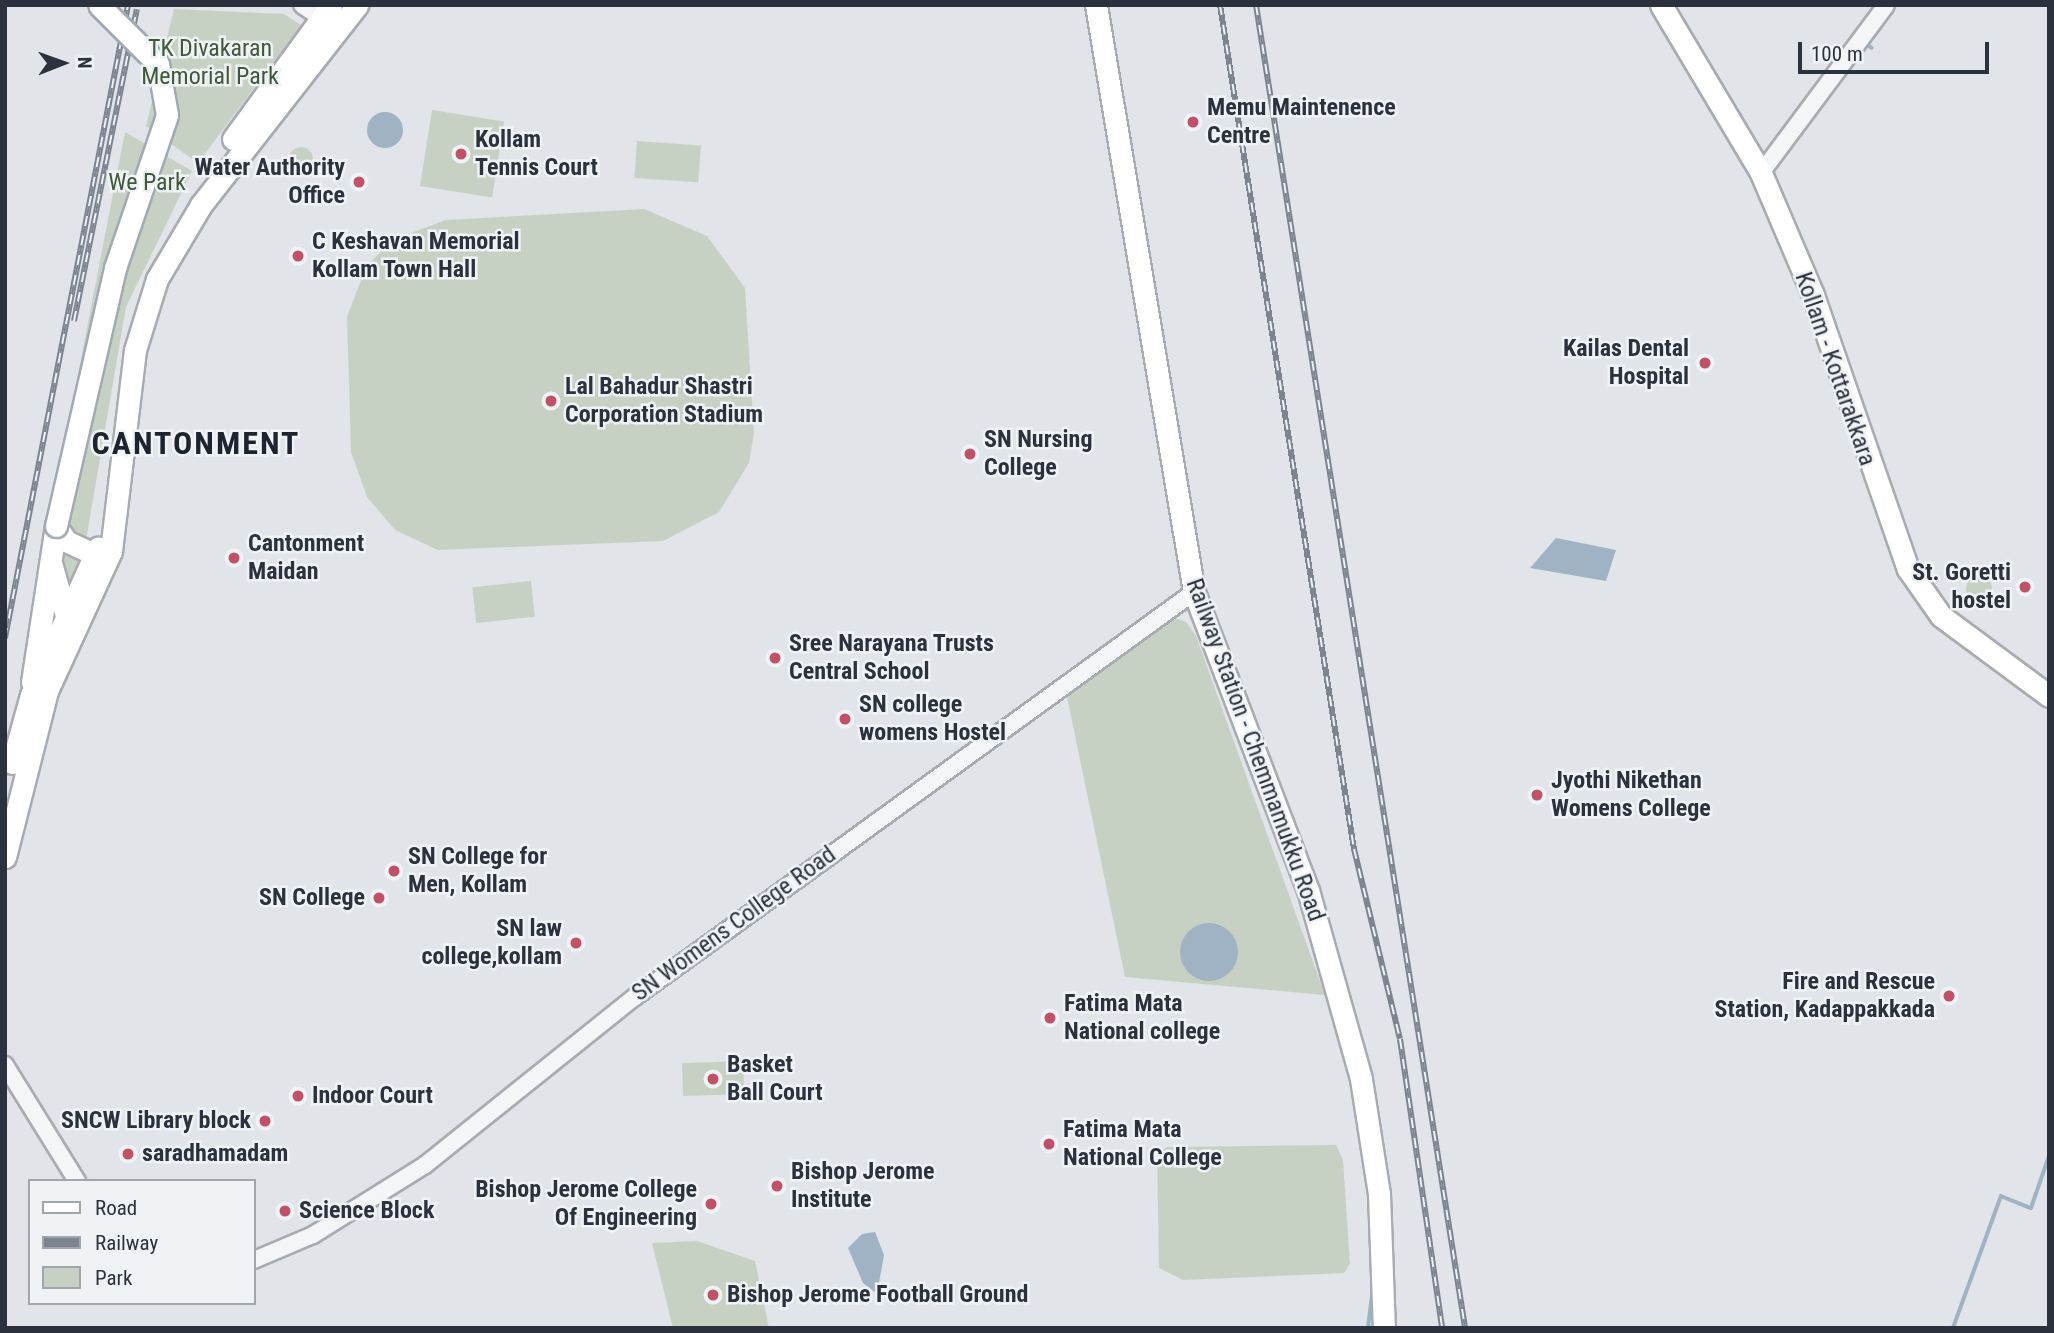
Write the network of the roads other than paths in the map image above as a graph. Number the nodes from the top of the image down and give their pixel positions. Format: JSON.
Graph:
{"nodes":[{"id":1,"x":99,"y":5,"type":"edge"},
{"id":2,"x":302,"y":5,"type":"edge"},
{"id":3,"x":357,"y":5,"type":"edge"},
{"id":4,"x":1096,"y":5,"type":"edge"},
{"id":5,"x":1661,"y":5,"type":"edge"},
{"id":6,"x":1885,"y":5,"type":"edge"},
{"id":7,"x":326,"y":12,"type":"edge"},
{"id":8,"x":1761,"y":173,"type":"junction"},
{"id":9,"x":56,"y":526,"type":"junction"},
{"id":10,"x":96,"y":555,"type":"junction"},
{"id":11,"x":49,"y":558,"type":"junction"},
{"id":12,"x":1194,"y":592,"type":"junction"},
{"id":13,"x":70,"y":630,"type":"junction"},
{"id":14,"x":31,"y":695,"type":"junction"},
{"id":15,"x":2049,"y":696,"type":"edge"},
{"id":16,"x":5,"y":796,"type":"edge"},
{"id":17,"x":5,"y":857,"type":"edge"},
{"id":18,"x":5,"y":1065,"type":"edge"},
{"id":19,"x":76,"y":1179,"type":"edge"},
{"id":20,"x":256,"y":1260,"type":"edge"},
{"id":21,"x":1384,"y":1328,"type":"edge"}],
"edges":[{"from":1,"to":9,"type":"main road","bridge":true},
{"from":2,"to":7,"type":"street"},
{"from":3,"to":13,"type":"main road"},
{"from":4,"to":12,"type":"main road","name":"Railway Station - Chemmamukku Road"},
{"from":5,"to":8,"type":"main road","name":"Kollam - Kottarakkara"},
{"from":6,"to":8,"type":"street"},
{"from":7,"to":10,"type":"main road"},
{"from":8,"to":15,"type":"main road","name":"Kollam - Kottarakkara"},
{"from":9,"to":10,"type":"main road"},
{"from":9,"to":11,"type":"main road"},
{"from":10,"to":13,"type":"main road"},
{"from":11,"to":13,"type":"main road"},
{"from":11,"to":14,"type":"main road"},
{"from":12,"to":20,"type":"street","name":"SN Womens College Road"},
{"from":12,"to":21,"type":"main road","name":"Railway Station - Chemmamukku Road"},
{"from":13,"to":14,"type":"main road"},
{"from":13,"to":17,"type":"main road"},
{"from":14,"to":16,"type":"main road"},
{"from":18,"to":19,"type":"street"}]}
